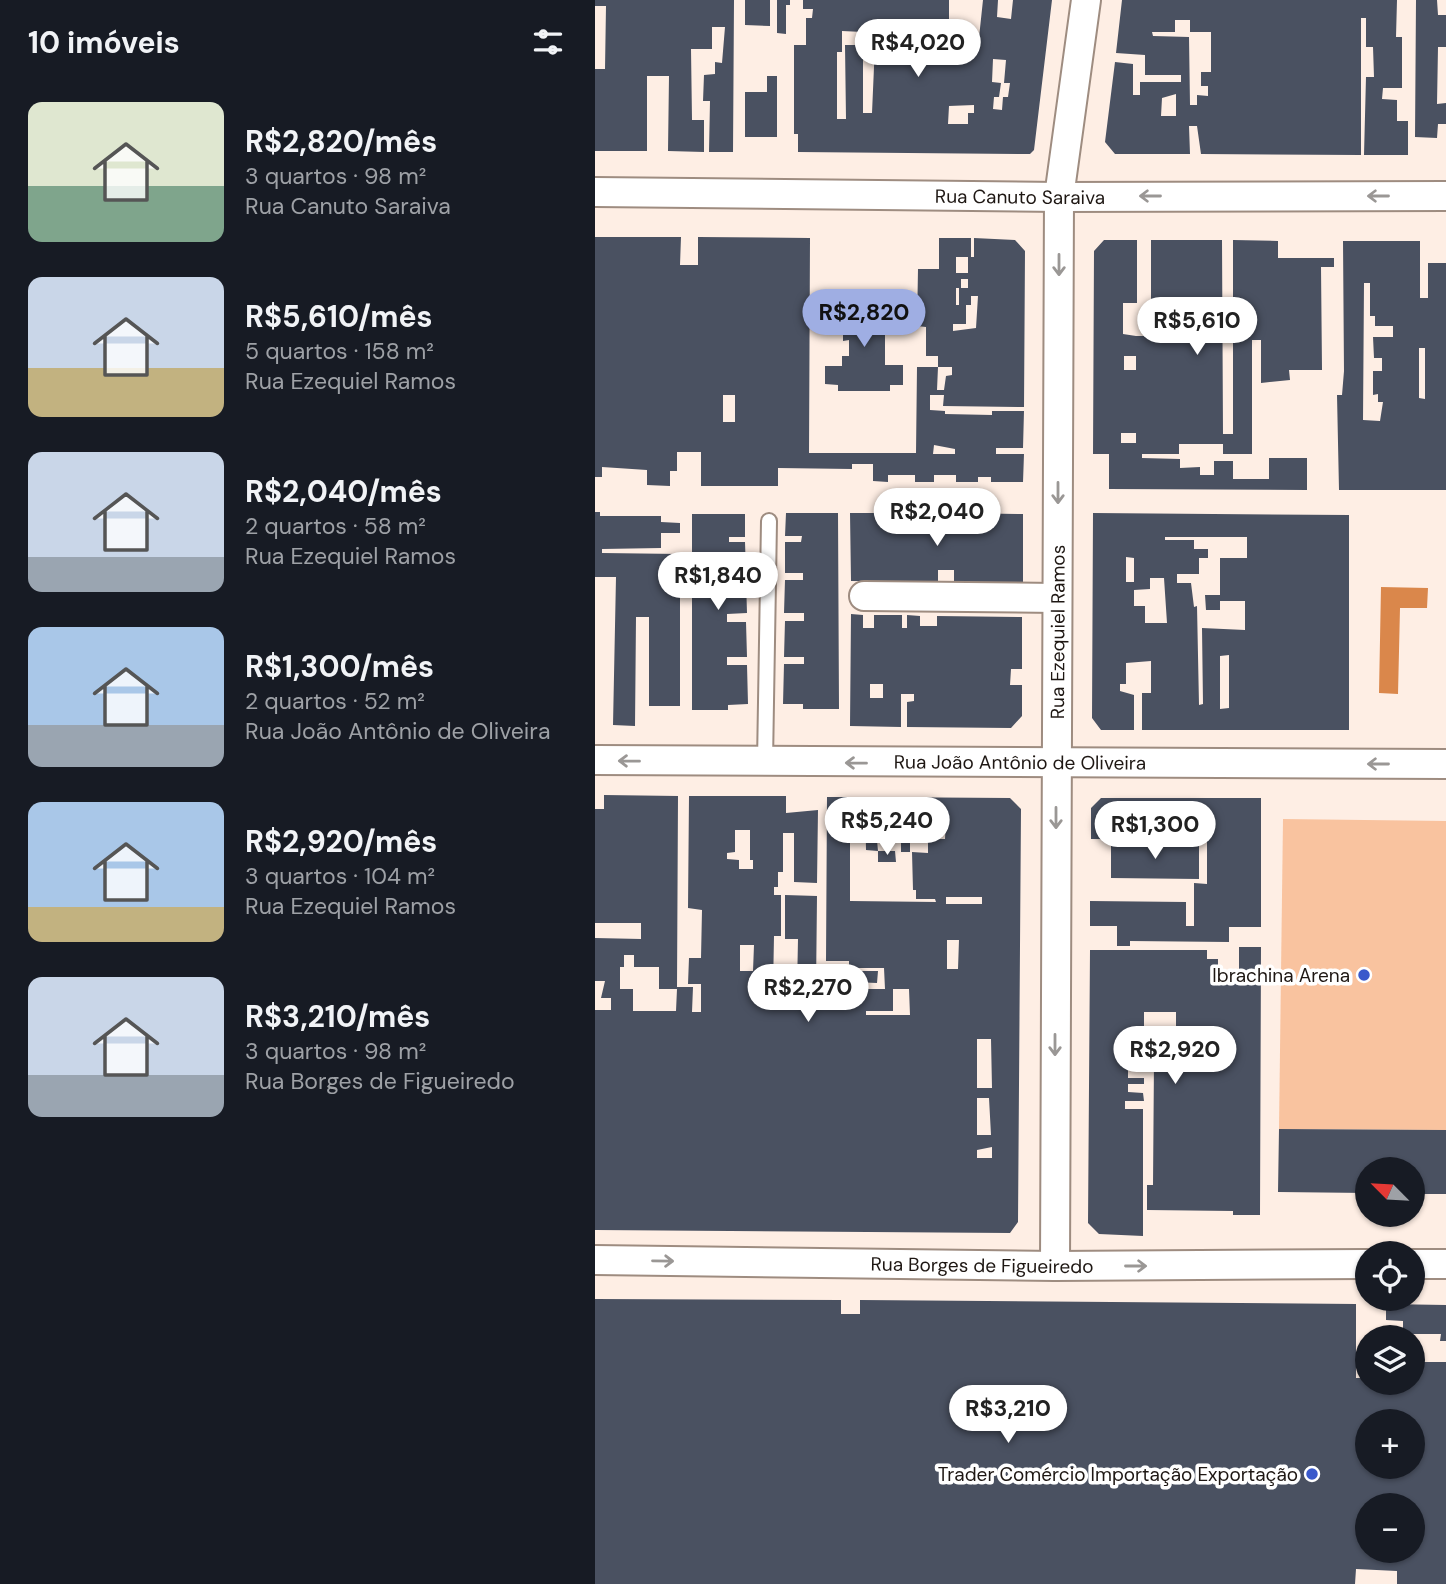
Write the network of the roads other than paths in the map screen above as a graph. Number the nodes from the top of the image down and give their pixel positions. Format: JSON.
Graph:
{"nodes":[{"id":1,"x":1086,"y":0,"type":"edge"},
{"id":2,"x":595,"y":192,"type":"edge"},
{"id":3,"x":1446,"y":196,"type":"edge"},
{"id":4,"x":1059,"y":197,"type":"junction"},
{"id":5,"x":769,"y":521,"type":"dead end"},
{"id":6,"x":864,"y":596,"type":"dead end"},
{"id":7,"x":1057,"y":598,"type":"junction"},
{"id":8,"x":595,"y":760,"type":"edge"},
{"id":9,"x":765,"y":762,"type":"junction"},
{"id":10,"x":1446,"y":764,"type":"edge"},
{"id":11,"x":1056,"y":765,"type":"junction"},
{"id":12,"x":595,"y":1260,"type":"edge"},
{"id":13,"x":1425,"y":1264,"type":"edge"},
{"id":14,"x":1446,"y":1264,"type":"edge"},
{"id":15,"x":1355,"y":1265,"type":"edge"},
{"id":16,"x":1055,"y":1266,"type":"junction"}],
"edges":[{"from":1,"to":4,"type":"street","name":"Rua Ezequiel Ramos"},
{"from":2,"to":4,"type":"street","name":"Rua Canuto Saraiva"},
{"from":3,"to":4,"type":"street","name":"Rua Canuto Saraiva","one_way":true},
{"from":4,"to":7,"type":"street","name":"Rua Ezequiel Ramos","one_way":true},
{"from":5,"to":9,"type":"lane"},
{"from":6,"to":7,"type":"street"},
{"from":7,"to":11,"type":"street","name":"Rua Ezequiel Ramos"},
{"from":9,"to":8,"type":"street","name":"Rua João Antônio de Oliveira","one_way":true},
{"from":11,"to":9,"type":"street","name":"Rua João Antônio de Oliveira","one_way":true},
{"from":10,"to":11,"type":"street","name":"Rua João Antônio de Oliveira","one_way":true},
{"from":11,"to":16,"type":"street","name":"Rua Ezequiel Ramos","one_way":true},
{"from":12,"to":16,"type":"street","name":"Rua Borges de Figueiredo","one_way":true},
{"from":13,"to":14,"type":"street"},
{"from":16,"to":15,"type":"street","name":"Rua Borges de Figueiredo","one_way":true}]}
